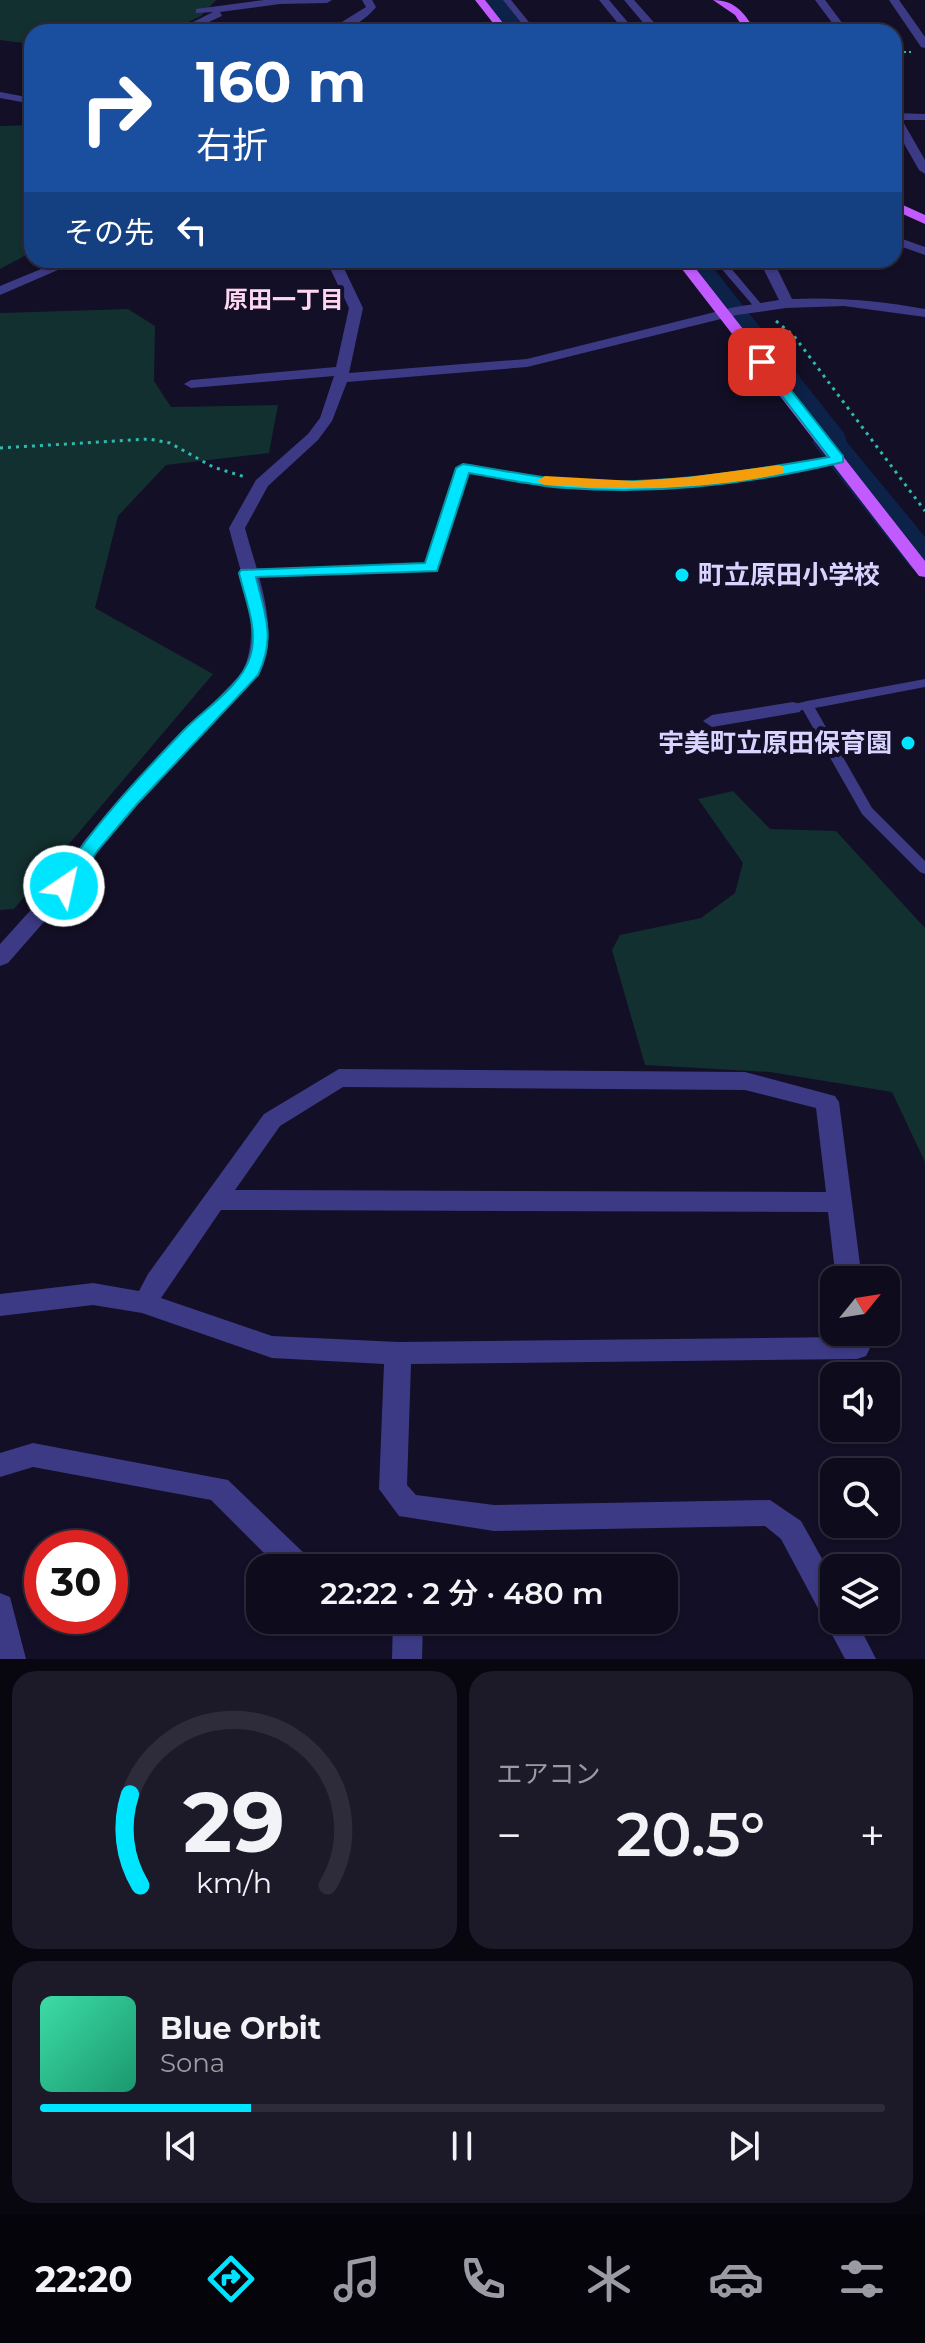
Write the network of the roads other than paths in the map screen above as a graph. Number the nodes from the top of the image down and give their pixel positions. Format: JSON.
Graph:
{"nodes":[{"id":1,"x":326,"y":0,"type":"edge"},
{"id":2,"x":367,"y":0,"type":"edge"},
{"id":3,"x":480,"y":0,"type":"edge"},
{"id":4,"x":507,"y":0,"type":"edge"},
{"id":5,"x":604,"y":0,"type":"edge"},
{"id":6,"x":629,"y":0,"type":"edge"},
{"id":7,"x":718,"y":0,"type":"edge"},
{"id":8,"x":820,"y":0,"type":"edge"},
{"id":9,"x":894,"y":0,"type":"edge"},
{"id":10,"x":277,"y":1,"type":"edge"},
{"id":11,"x":242,"y":8,"type":"junction"},
{"id":12,"x":200,"y":11,"type":"dead end"},
{"id":13,"x":326,"y":14,"type":"dead end"},
{"id":14,"x":197,"y":24,"type":"edge"},
{"id":15,"x":347,"y":24,"type":"edge"},
{"id":16,"x":501,"y":24,"type":"edge"},
{"id":17,"x":527,"y":24,"type":"edge"},
{"id":18,"x":624,"y":24,"type":"edge"},
{"id":19,"x":650,"y":24,"type":"edge"},
{"id":20,"x":746,"y":24,"type":"edge"},
{"id":21,"x":838,"y":24,"type":"edge"},
{"id":22,"x":923,"y":40,"type":"edge"},
{"id":23,"x":0,"y":95,"type":"edge"},
{"id":24,"x":24,"y":96,"type":"edge"},
{"id":25,"x":16,"y":98,"type":"junction"},
{"id":26,"x":24,"y":100,"type":"edge"},
{"id":27,"x":902,"y":117,"type":"edge"},
{"id":28,"x":925,"y":117,"type":"edge"},
{"id":29,"x":902,"y":131,"type":"edge"},
{"id":30,"x":925,"y":170,"type":"edge"},
{"id":31,"x":902,"y":209,"type":"edge"},
{"id":32,"x":925,"y":220,"type":"edge"},
{"id":33,"x":902,"y":243,"type":"edge"},
{"id":34,"x":925,"y":251,"type":"edge"},
{"id":35,"x":55,"y":268,"type":"edge"},
{"id":36,"x":337,"y":268,"type":"edge"},
{"id":37,"x":688,"y":268,"type":"edge"},
{"id":38,"x":726,"y":268,"type":"edge"},
{"id":39,"x":770,"y":268,"type":"edge"},
{"id":40,"x":0,"y":291,"type":"edge"},
{"id":41,"x":788,"y":304,"type":"junction"},
{"id":42,"x":759,"y":307,"type":"junction"},
{"id":43,"x":925,"y":313,"type":"edge"},
{"id":44,"x":724,"y":314,"type":"junction"},
{"id":45,"x":342,"y":375,"type":"junction"},
{"id":46,"x":191,"y":384,"type":"dead end"},
{"id":47,"x":838,"y":459,"type":"junction"},
{"id":48,"x":925,"y":572,"type":"edge"},
{"id":49,"x":247,"y":573,"type":"junction"},
{"id":50,"x":925,"y":683,"type":"edge"},
{"id":51,"x":800,"y":706,"type":"junction"},
{"id":52,"x":712,"y":721,"type":"dead end"},
{"id":53,"x":925,"y":869,"type":"edge"},
{"id":54,"x":0,"y":958,"type":"edge"},
{"id":55,"x":214,"y":1200,"type":"junction"},
{"id":56,"x":839,"y":1202,"type":"junction"},
{"id":57,"x":847,"y":1266,"type":"edge"},
{"id":58,"x":146,"y":1303,"type":"junction"},
{"id":59,"x":0,"y":1305,"type":"edge"},
{"id":60,"x":857,"y":1346,"type":"edge"},
{"id":61,"x":398,"y":1353,"type":"junction"},
{"id":62,"x":0,"y":1465,"type":"edge"},
{"id":63,"x":285,"y":1554,"type":"edge"},
{"id":64,"x":820,"y":1583,"type":"edge"},
{"id":65,"x":0,"y":1607,"type":"edge"},
{"id":66,"x":408,"y":1634,"type":"edge"},
{"id":67,"x":848,"y":1634,"type":"edge"},
{"id":68,"x":11,"y":1659,"type":"edge"},
{"id":69,"x":407,"y":1659,"type":"edge"},
{"id":70,"x":861,"y":1659,"type":"edge"}],
"edges":[{"from":1,"to":10,"type":"street"},
{"from":1,"to":13,"type":"street"},
{"from":2,"to":15,"type":"street"},
{"from":3,"to":16,"type":"main road"},
{"from":4,"to":17,"type":"lane"},
{"from":5,"to":18,"type":"street"},
{"from":6,"to":19,"type":"street"},
{"from":7,"to":20,"type":"main road"},
{"from":8,"to":21,"type":"street"},
{"from":9,"to":22,"type":"street"},
{"from":10,"to":11,"type":"street"},
{"from":11,"to":12,"type":"street"},
{"from":11,"to":14,"type":"street"},
{"from":23,"to":25,"type":"street"},
{"from":24,"to":25,"type":"street"},
{"from":25,"to":26,"type":"street"},
{"from":27,"to":28,"type":"street"},
{"from":29,"to":30,"type":"street"},
{"from":31,"to":32,"type":"main road"},
{"from":33,"to":34,"type":"street"},
{"from":35,"to":40,"type":"street"},
{"from":36,"to":45,"type":"street"},
{"from":37,"to":44,"type":"main road"},
{"from":38,"to":42,"type":"lane"},
{"from":39,"to":41,"type":"street"},
{"from":41,"to":42,"type":"street"},
{"from":41,"to":43,"type":"street"},
{"from":42,"to":44,"type":"street"},
{"from":44,"to":45,"type":"street"},
{"from":44,"to":47,"type":"main road"},
{"from":45,"to":46,"type":"street"},
{"from":45,"to":49,"type":"street"},
{"from":47,"to":48,"type":"main road"},
{"from":47,"to":49,"type":"lane"},
{"from":49,"to":54,"type":"street"},
{"from":50,"to":51,"type":"lane"},
{"from":51,"to":52,"type":"street"},
{"from":51,"to":53,"type":"lane"},
{"from":55,"to":56,"type":"street"},
{"from":55,"to":56,"type":"street"},
{"from":55,"to":58,"type":"street"},
{"from":56,"to":57,"type":"street"},
{"from":58,"to":59,"type":"street"},
{"from":58,"to":61,"type":"street"},
{"from":60,"to":61,"type":"street"},
{"from":61,"to":64,"type":"street"},
{"from":62,"to":63,"type":"street"},
{"from":65,"to":68,"type":"street"},
{"from":66,"to":69,"type":"street"},
{"from":67,"to":70,"type":"street"}]}
